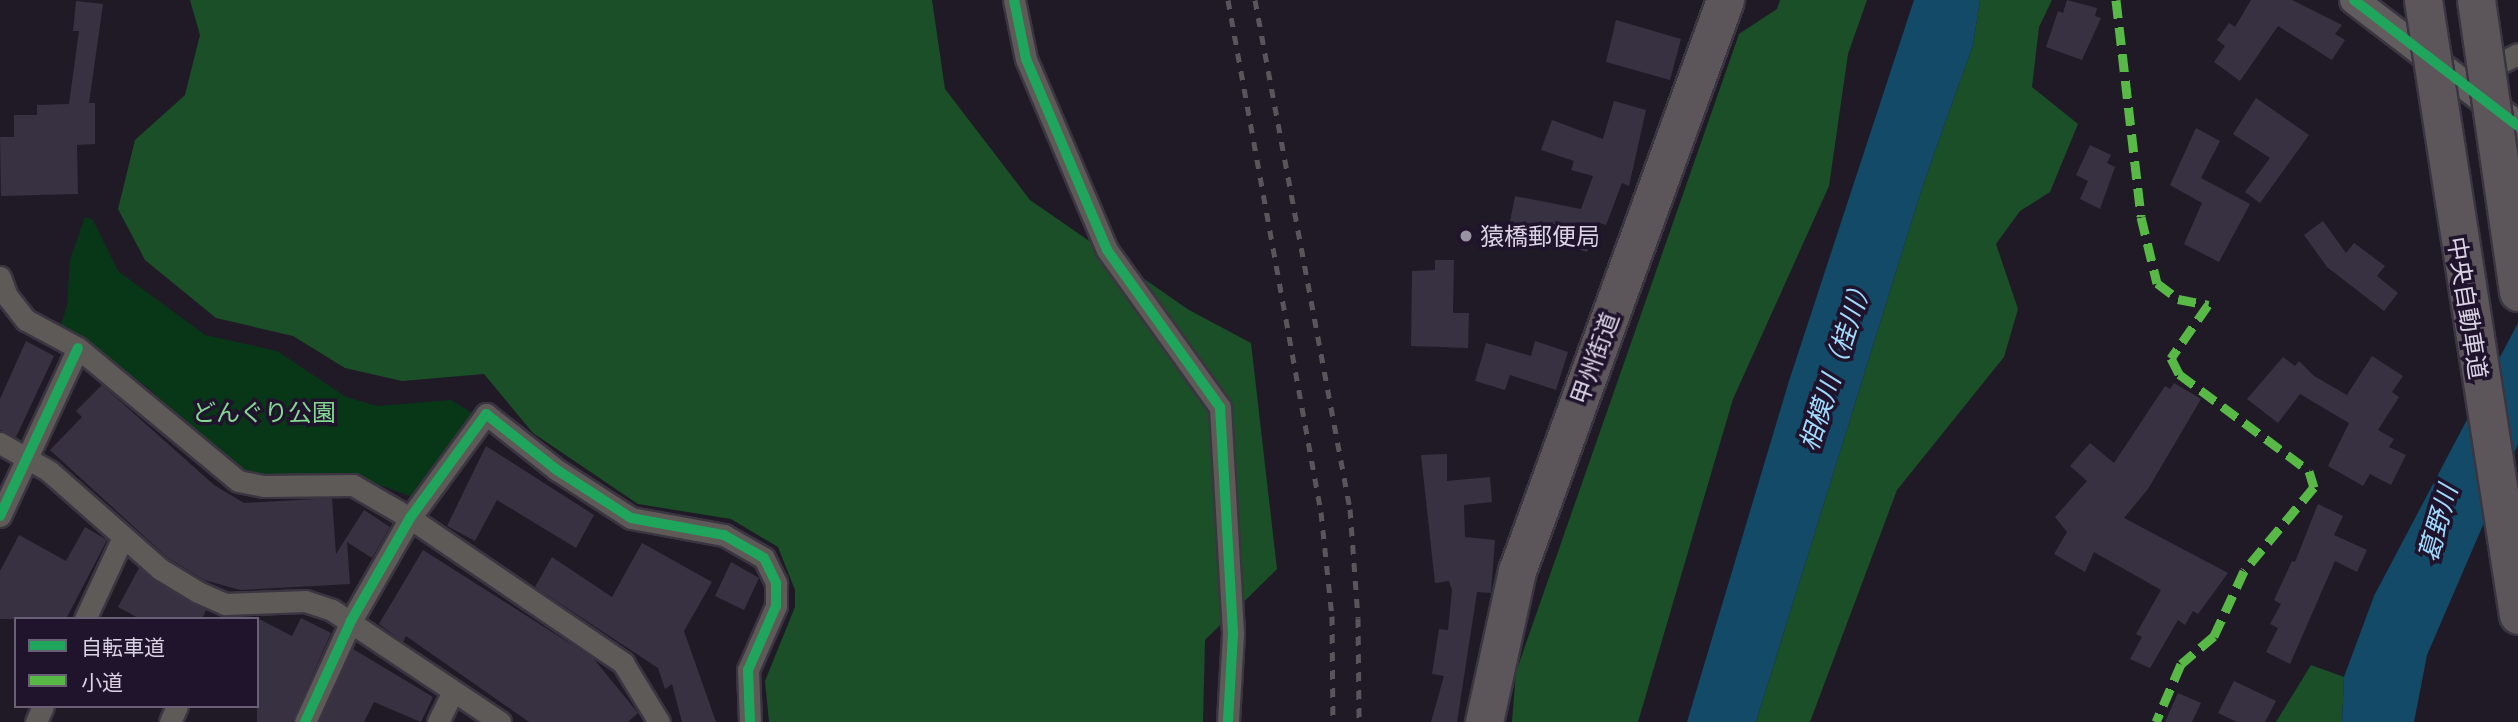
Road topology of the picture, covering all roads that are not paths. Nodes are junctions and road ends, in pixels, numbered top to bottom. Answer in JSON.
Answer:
{"nodes":[{"id":1,"x":1014,"y":0,"type":"edge"},
{"id":2,"x":1725,"y":0,"type":"edge"},
{"id":3,"x":2354,"y":0,"type":"edge"},
{"id":4,"x":2423,"y":0,"type":"edge"},
{"id":5,"x":2476,"y":0,"type":"edge"},
{"id":6,"x":2518,"y":54,"type":"edge"},
{"id":7,"x":2462,"y":82,"type":"junction"},
{"id":8,"x":2518,"y":126,"type":"edge"},
{"id":9,"x":0,"y":277,"type":"edge"},
{"id":10,"x":2518,"y":292,"type":"edge"},
{"id":11,"x":78,"y":348,"type":"junction"},
{"id":12,"x":0,"y":443,"type":"edge"},
{"id":13,"x":27,"y":458,"type":"junction"},
{"id":14,"x":0,"y":516,"type":"edge"},
{"id":15,"x":410,"y":517,"type":"junction"},
{"id":16,"x":123,"y":537,"type":"junction"},
{"id":17,"x":221,"y":611,"type":"edge"},
{"id":18,"x":2518,"y":615,"type":"edge"},
{"id":19,"x":86,"y":617,"type":"edge"},
{"id":20,"x":351,"y":621,"type":"junction"},
{"id":21,"x":453,"y":691,"type":"junction"},
{"id":22,"x":305,"y":722,"type":"edge"},
{"id":23,"x":438,"y":722,"type":"edge"},
{"id":24,"x":500,"y":722,"type":"edge"},
{"id":25,"x":659,"y":722,"type":"edge"},
{"id":26,"x":750,"y":722,"type":"edge"},
{"id":27,"x":1228,"y":722,"type":"edge"},
{"id":28,"x":1484,"y":722,"type":"edge"}],
"edges":[{"from":1,"to":27,"type":"street"},
{"from":2,"to":28,"type":"highway","name":"甲州街道"},
{"from":3,"to":7,"type":"street"},
{"from":4,"to":18,"type":"highway","name":"中央自動車道","bridge":true},
{"from":5,"to":10,"type":"highway","bridge":true},
{"from":6,"to":7,"type":"street"},
{"from":7,"to":8,"type":"street"},
{"from":9,"to":11,"type":"street"},
{"from":11,"to":13,"type":"street"},
{"from":11,"to":15,"type":"street"},
{"from":12,"to":13,"type":"street"},
{"from":13,"to":14,"type":"street"},
{"from":13,"to":16,"type":"street"},
{"from":15,"to":20,"type":"street"},
{"from":15,"to":25,"type":"street"},
{"from":15,"to":26,"type":"street"},
{"from":16,"to":17,"type":"street"},
{"from":16,"to":19,"type":"street"},
{"from":17,"to":20,"type":"street"},
{"from":20,"to":21,"type":"street"},
{"from":20,"to":22,"type":"street"},
{"from":21,"to":23,"type":"street"},
{"from":21,"to":24,"type":"street"}]}
